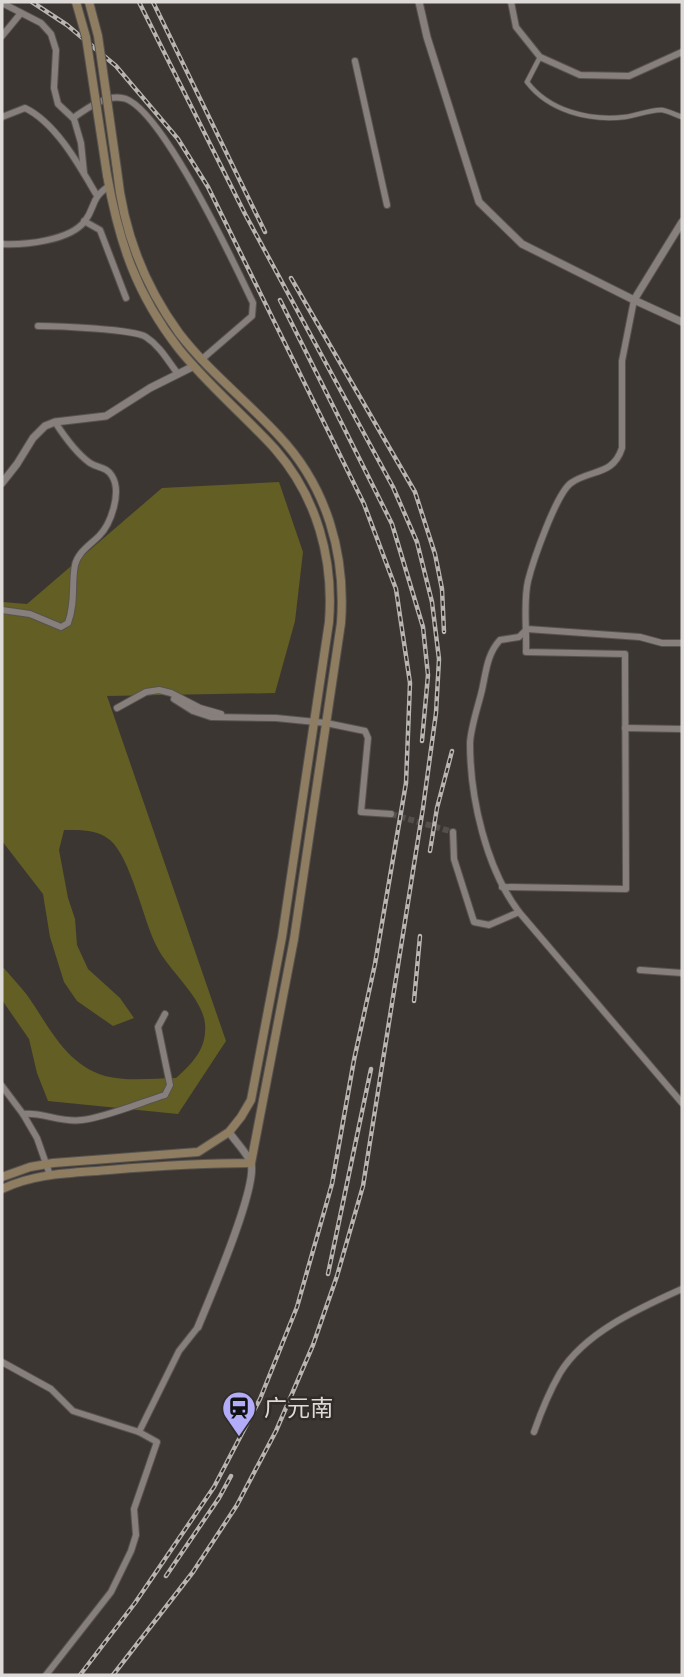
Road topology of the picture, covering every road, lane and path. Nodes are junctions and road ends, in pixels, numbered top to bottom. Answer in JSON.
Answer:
{"nodes":[{"id":1,"x":76,"y":2,"type":"edge"},
{"id":2,"x":89,"y":2,"type":"edge"},
{"id":3,"x":419,"y":2,"type":"edge"},
{"id":4,"x":512,"y":2,"type":"edge"},
{"id":5,"x":2,"y":3,"type":"edge"},
{"id":6,"x":21,"y":13,"type":"junction"},
{"id":7,"x":2,"y":36,"type":"edge"},
{"id":8,"x":682,"y":52,"type":"edge"},
{"id":9,"x":540,"y":57,"type":"junction"},
{"id":10,"x":355,"y":61,"type":"dead end"},
{"id":11,"x":2,"y":117,"type":"edge"},
{"id":12,"x":682,"y":117,"type":"edge"},
{"id":13,"x":73,"y":118,"type":"junction"},
{"id":14,"x":84,"y":173,"type":"junction"},
{"id":15,"x":108,"y":186,"type":"junction"},
{"id":16,"x":96,"y":194,"type":"junction"},
{"id":17,"x":387,"y":205,"type":"dead end"},
{"id":18,"x":85,"y":221,"type":"junction"},
{"id":19,"x":682,"y":222,"type":"edge"},
{"id":20,"x":2,"y":244,"type":"edge"},
{"id":21,"x":126,"y":298,"type":"dead end"},
{"id":22,"x":634,"y":300,"type":"junction"},
{"id":23,"x":682,"y":322,"type":"edge"},
{"id":24,"x":38,"y":326,"type":"dead end"},
{"id":25,"x":202,"y":359,"type":"junction"},
{"id":26,"x":194,"y":366,"type":"junction"},
{"id":27,"x":178,"y":374,"type":"junction"},
{"id":28,"x":55,"y":422,"type":"junction"},
{"id":29,"x":2,"y":483,"type":"edge"},
{"id":30,"x":2,"y":610,"type":"edge"},
{"id":31,"x":527,"y":629,"type":"junction"},
{"id":32,"x":682,"y":643,"type":"edge"},
{"id":33,"x":174,"y":699,"type":"dead end"},
{"id":34,"x":117,"y":708,"type":"dead end"},
{"id":35,"x":234,"y":716,"type":"junction"},
{"id":36,"x":314,"y":722,"type":"junction"},
{"id":37,"x":326,"y":723,"type":"junction"},
{"id":38,"x":625,"y":728,"type":"junction"},
{"id":39,"x":682,"y":729,"type":"edge"},
{"id":40,"x":391,"y":814,"type":"tunnel mouth"},
{"id":41,"x":453,"y":832,"type":"dead end"},
{"id":42,"x":502,"y":887,"type":"junction"},
{"id":43,"x":519,"y":912,"type":"junction"},
{"id":44,"x":640,"y":970,"type":"dead end"},
{"id":45,"x":682,"y":973,"type":"edge"},
{"id":46,"x":165,"y":1014,"type":"dead end"},
{"id":47,"x":2,"y":1086,"type":"edge"},
{"id":48,"x":682,"y":1103,"type":"edge"},
{"id":49,"x":23,"y":1114,"type":"junction"},
{"id":50,"x":229,"y":1132,"type":"junction"},
{"id":51,"x":251,"y":1163,"type":"junction"},
{"id":52,"x":46,"y":1164,"type":"junction"},
{"id":53,"x":50,"y":1175,"type":"junction"},
{"id":54,"x":2,"y":1177,"type":"edge"},
{"id":55,"x":2,"y":1189,"type":"edge"},
{"id":56,"x":682,"y":1289,"type":"edge"},
{"id":57,"x":198,"y":1328,"type":"joint"},
{"id":58,"x":2,"y":1362,"type":"edge"},
{"id":59,"x":139,"y":1432,"type":"junction"},
{"id":60,"x":534,"y":1433,"type":"dead end"},
{"id":61,"x":46,"y":1675,"type":"edge"}],
"edges":[{"from":1,"to":15,"type":"main road","bridge":true},
{"from":2,"to":25,"type":"main road","bridge":true},
{"from":3,"to":22,"type":"street"},
{"from":4,"to":9,"type":"street"},
{"from":5,"to":6,"type":"street"},
{"from":6,"to":7,"type":"street"},
{"from":6,"to":13,"type":"street"},
{"from":8,"to":9,"type":"street"},
{"from":9,"to":12,"type":"street"},
{"from":10,"to":17,"type":"street"},
{"from":11,"to":14,"type":"street"},
{"from":13,"to":14,"type":"street"},
{"from":13,"to":25,"type":"street"},
{"from":14,"to":16,"type":"street"},
{"from":15,"to":16,"type":"street"},
{"from":15,"to":26,"type":"main road"},
{"from":16,"to":18,"type":"street"},
{"from":18,"to":20,"type":"street"},
{"from":18,"to":21,"type":"street"},
{"from":19,"to":22,"type":"street"},
{"from":22,"to":23,"type":"street"},
{"from":22,"to":31,"type":"street"},
{"from":24,"to":27,"type":"street"},
{"from":25,"to":26,"type":"street"},
{"from":25,"to":37,"type":"main road"},
{"from":26,"to":27,"type":"street"},
{"from":26,"to":36,"type":"main road"},
{"from":27,"to":28,"type":"street"},
{"from":28,"to":29,"type":"street"},
{"from":28,"to":30,"type":"street"},
{"from":31,"to":32,"type":"street"},
{"from":31,"to":38,"type":"street"},
{"from":31,"to":42,"type":"street"},
{"from":33,"to":35,"type":"street"},
{"from":34,"to":35,"type":"street"},
{"from":35,"to":36,"type":"street"},
{"from":36,"to":37,"type":"street"},
{"from":36,"to":50,"type":"main road"},
{"from":37,"to":40,"type":"street"},
{"from":37,"to":51,"type":"main road"},
{"from":38,"to":39,"type":"street"},
{"from":38,"to":42,"type":"street"},
{"from":41,"to":43,"type":"street"},
{"from":42,"to":43,"type":"street"},
{"from":43,"to":48,"type":"street"},
{"from":44,"to":45,"type":"street"},
{"from":46,"to":49,"type":"street"},
{"from":47,"to":49,"type":"street"},
{"from":49,"to":52,"type":"street"},
{"from":50,"to":51,"type":"street"},
{"from":50,"to":52,"type":"main road"},
{"from":51,"to":53,"type":"main road"},
{"from":51,"to":57,"type":"street"},
{"from":52,"to":53,"type":"street"},
{"from":52,"to":54,"type":"main road"},
{"from":53,"to":55,"type":"main road"},
{"from":56,"to":60,"type":"street"},
{"from":57,"to":59,"type":"street"},
{"from":58,"to":59,"type":"street"},
{"from":59,"to":61,"type":"street"}]}
